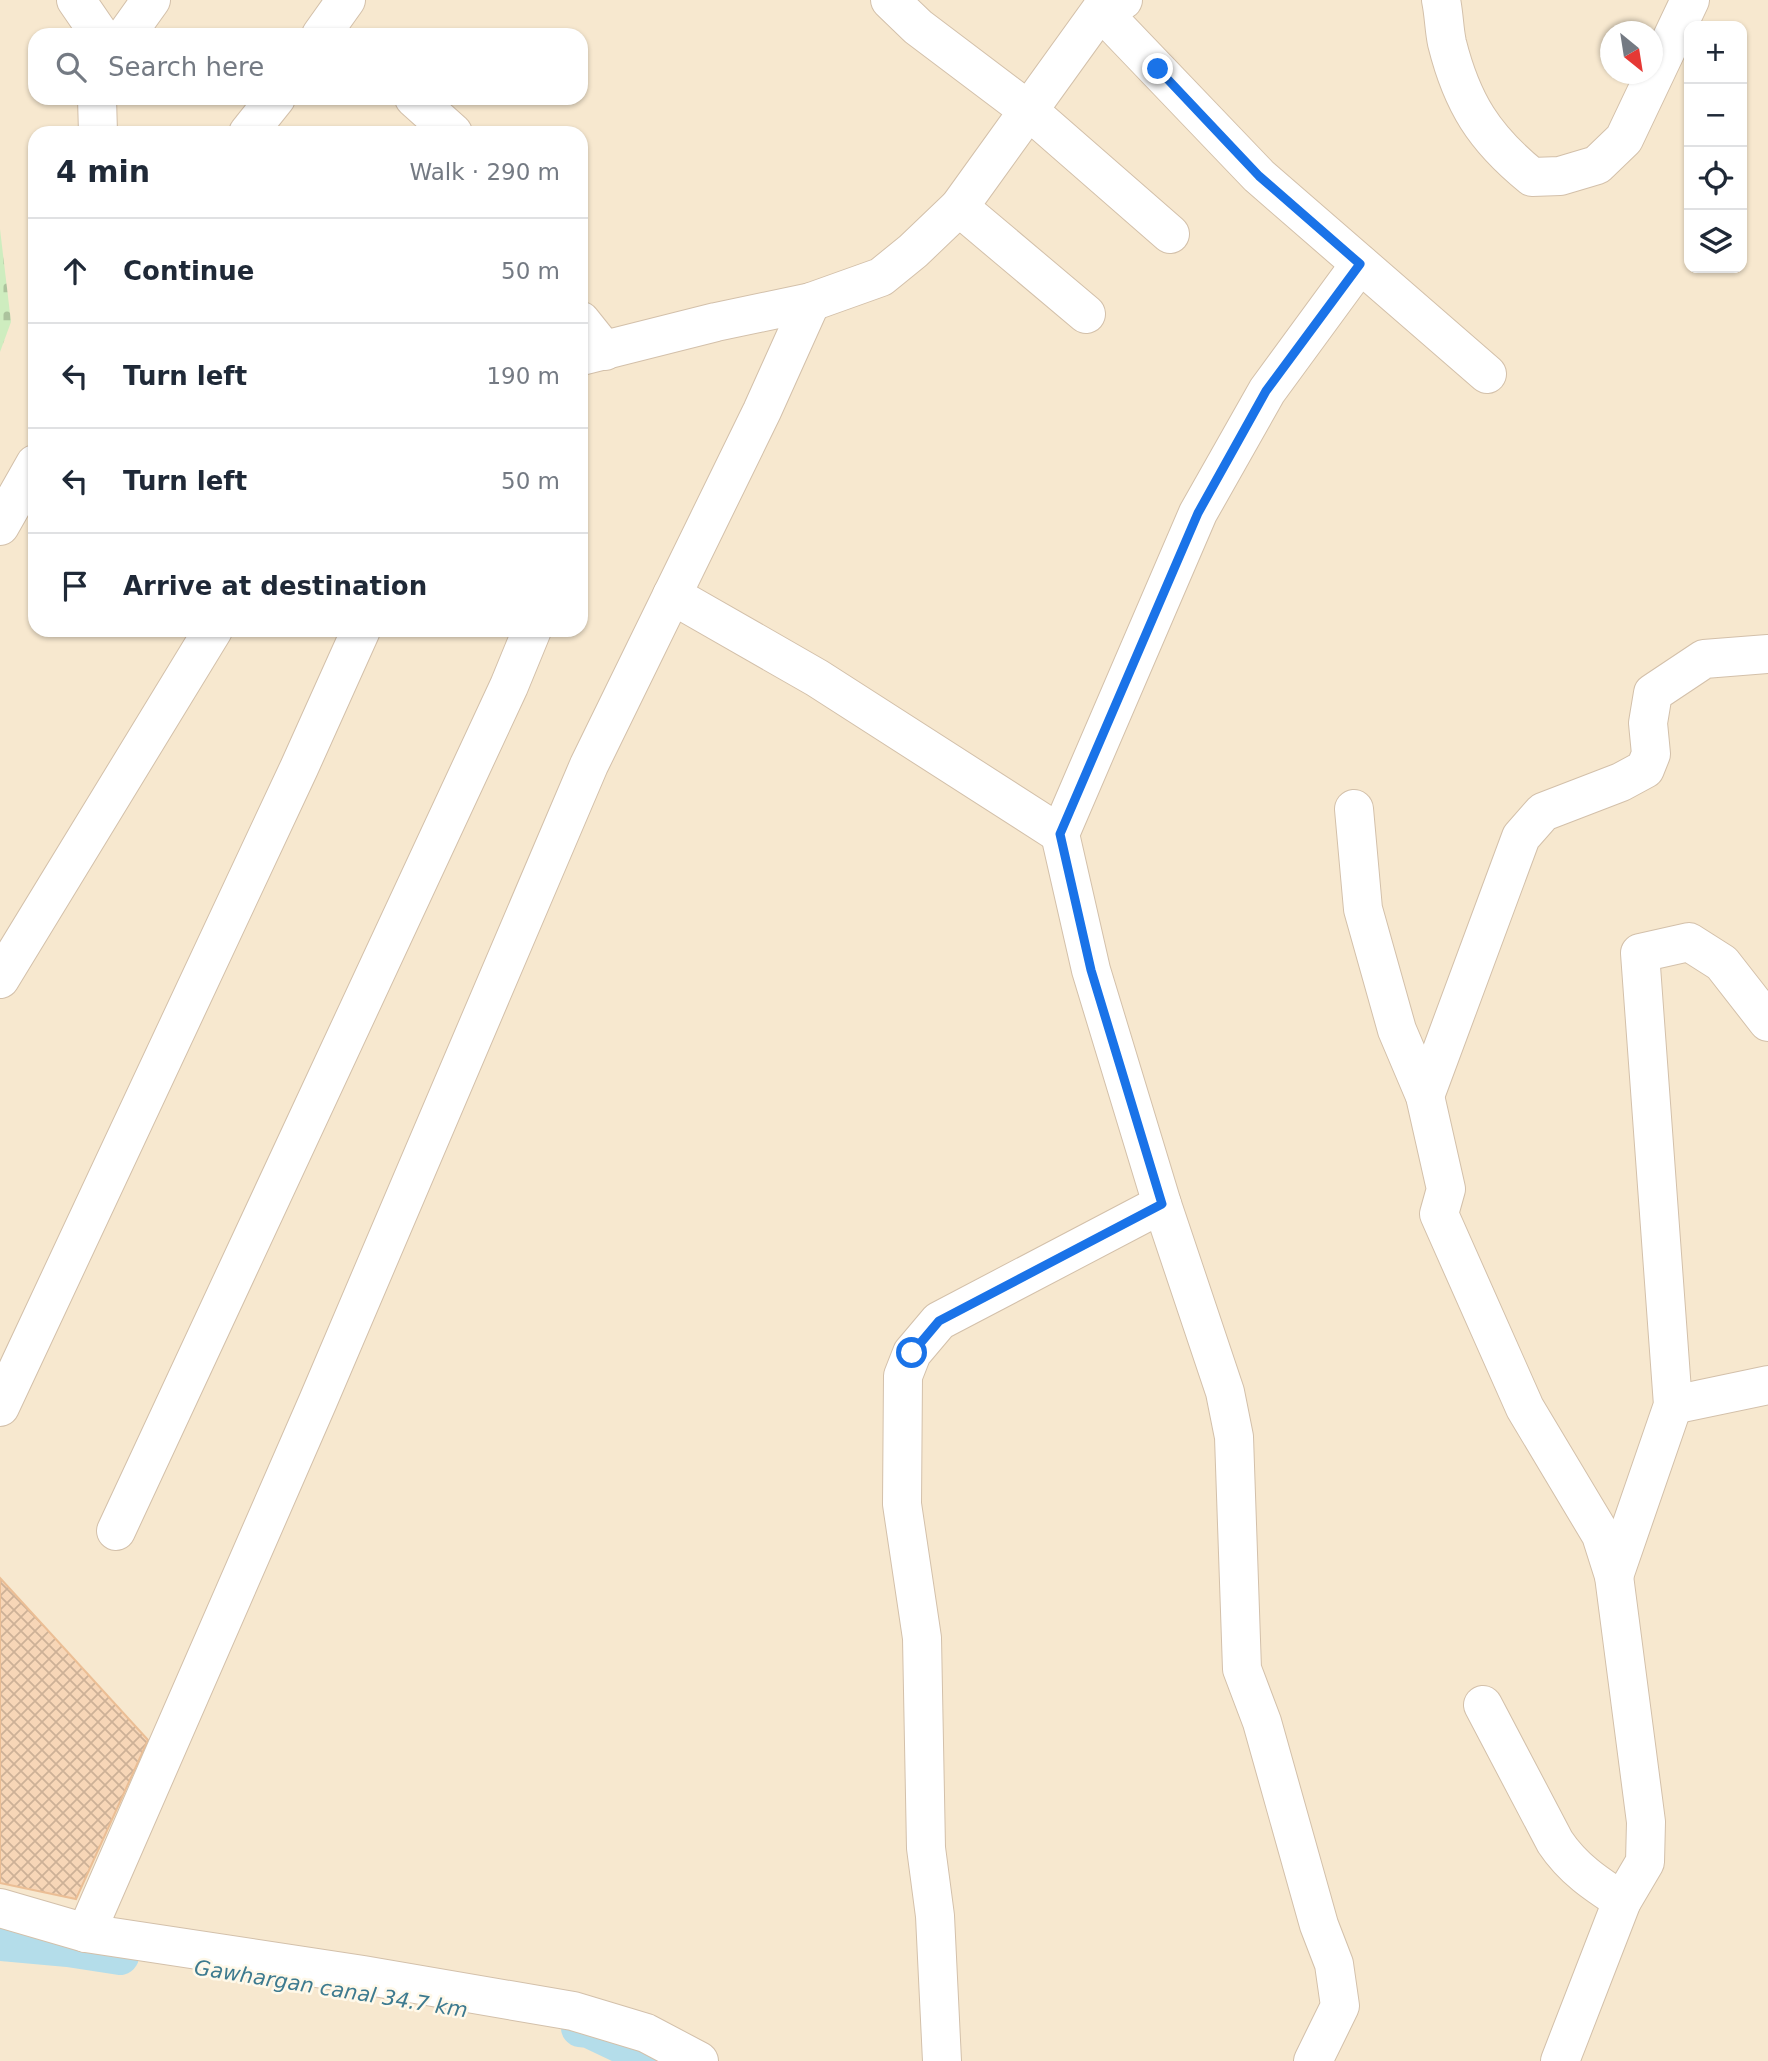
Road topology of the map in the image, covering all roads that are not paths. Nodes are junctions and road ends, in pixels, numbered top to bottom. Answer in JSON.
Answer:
{"nodes":[{"id":1,"x":76,"y":0,"type":"edge"},
{"id":2,"x":151,"y":0,"type":"edge"},
{"id":3,"x":346,"y":0,"type":"edge"},
{"id":4,"x":890,"y":0,"type":"edge"},
{"id":5,"x":1441,"y":0,"type":"edge"},
{"id":6,"x":1690,"y":0,"type":"edge"},
{"id":7,"x":1111,"y":4,"type":"edge"},
{"id":8,"x":95,"y":28,"type":"edge"},
{"id":9,"x":131,"y":28,"type":"edge"},
{"id":10,"x":326,"y":28,"type":"edge"},
{"id":11,"x":97,"y":105,"type":"edge"},
{"id":12,"x":270,"y":105,"type":"edge"},
{"id":13,"x":422,"y":105,"type":"edge"},
{"id":14,"x":1028,"y":110,"type":"junction"},
{"id":15,"x":98,"y":126,"type":"edge"},
{"id":16,"x":254,"y":126,"type":"edge"},
{"id":17,"x":445,"y":126,"type":"edge"},
{"id":18,"x":959,"y":206,"type":"junction"},
{"id":19,"x":1170,"y":234,"type":"dead end"},
{"id":20,"x":1360,"y":264,"type":"junction"},
{"id":21,"x":811,"y":302,"type":"junction"},
{"id":22,"x":1086,"y":314,"type":"dead end"},
{"id":23,"x":593,"y":353,"type":"edge"},
{"id":24,"x":1487,"y":374,"type":"dead end"},
{"id":25,"x":28,"y":476,"type":"edge"},
{"id":26,"x":0,"y":526,"type":"edge"},
{"id":27,"x":672,"y":595,"type":"junction"},
{"id":28,"x":209,"y":637,"type":"edge"},
{"id":29,"x":358,"y":637,"type":"edge"},
{"id":30,"x":528,"y":637,"type":"edge"},
{"id":31,"x":1768,"y":654,"type":"edge"},
{"id":32,"x":1354,"y":809,"type":"dead end"},
{"id":33,"x":1060,"y":834,"type":"junction"},
{"id":34,"x":0,"y":979,"type":"edge"},
{"id":35,"x":1768,"y":1022,"type":"edge"},
{"id":36,"x":1425,"y":1096,"type":"junction"},
{"id":37,"x":1162,"y":1204,"type":"junction"},
{"id":38,"x":1768,"y":1385,"type":"edge"},
{"id":39,"x":1673,"y":1405,"type":"junction"},
{"id":40,"x":0,"y":1407,"type":"edge"},
{"id":41,"x":116,"y":1531,"type":"dead end"},
{"id":42,"x":1614,"y":1576,"type":"junction"},
{"id":43,"x":1483,"y":1705,"type":"dead end"},
{"id":44,"x":1622,"y":1901,"type":"junction"},
{"id":45,"x":0,"y":1908,"type":"edge"},
{"id":46,"x":86,"y":1934,"type":"junction"},
{"id":47,"x":699,"y":2061,"type":"edge"},
{"id":48,"x":942,"y":2061,"type":"edge"},
{"id":49,"x":1313,"y":2061,"type":"edge"},
{"id":50,"x":1560,"y":2061,"type":"edge"}],
"edges":[{"from":1,"to":8,"type":"street"},
{"from":2,"to":9,"type":"street"},
{"from":3,"to":10,"type":"street"},
{"from":4,"to":14,"type":"street"},
{"from":5,"to":6,"type":"street"},
{"from":7,"to":14,"type":"street"},
{"from":7,"to":20,"type":"street"},
{"from":11,"to":15,"type":"street"},
{"from":12,"to":16,"type":"street"},
{"from":13,"to":17,"type":"street"},
{"from":14,"to":18,"type":"street"},
{"from":14,"to":19,"type":"street"},
{"from":18,"to":21,"type":"street"},
{"from":18,"to":22,"type":"street"},
{"from":20,"to":24,"type":"street"},
{"from":20,"to":33,"type":"street"},
{"from":21,"to":23,"type":"street"},
{"from":21,"to":27,"type":"street"},
{"from":25,"to":26,"type":"street"},
{"from":27,"to":33,"type":"street"},
{"from":27,"to":46,"type":"street"},
{"from":28,"to":34,"type":"street"},
{"from":29,"to":40,"type":"street"},
{"from":30,"to":41,"type":"street"},
{"from":31,"to":36,"type":"street"},
{"from":32,"to":36,"type":"street"},
{"from":33,"to":37,"type":"street"},
{"from":35,"to":39,"type":"street"},
{"from":36,"to":42,"type":"street"},
{"from":37,"to":48,"type":"street"},
{"from":37,"to":49,"type":"street"},
{"from":38,"to":39,"type":"street"},
{"from":39,"to":42,"type":"street"},
{"from":42,"to":44,"type":"street"},
{"from":43,"to":44,"type":"street"},
{"from":44,"to":50,"type":"street"},
{"from":45,"to":46,"type":"street"},
{"from":46,"to":47,"type":"street"}]}
